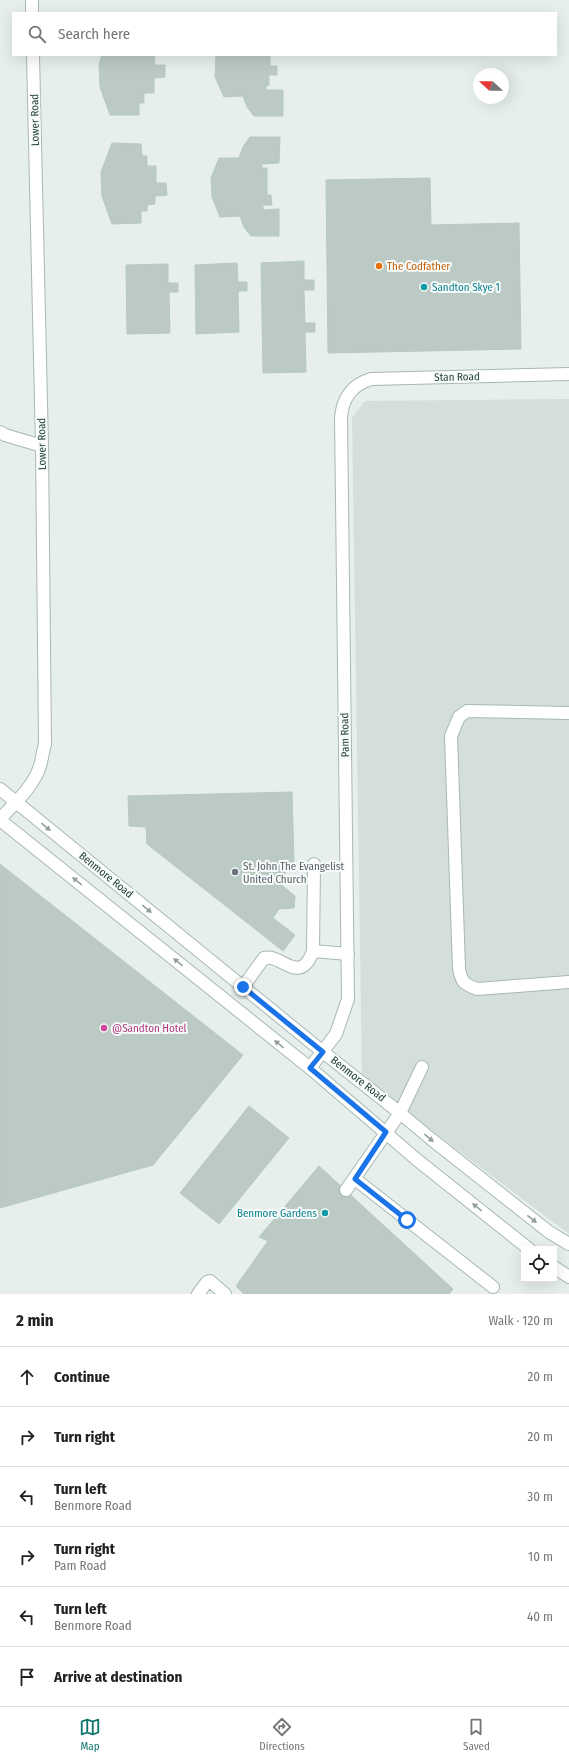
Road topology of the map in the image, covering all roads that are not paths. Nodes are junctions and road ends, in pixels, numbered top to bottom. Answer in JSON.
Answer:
{"nodes":[{"id":1,"x":32,"y":0,"type":"edge"},
{"id":2,"x":32,"y":12,"type":"edge"},
{"id":3,"x":33,"y":56,"type":"edge"},
{"id":4,"x":569,"y":374,"type":"edge"},
{"id":5,"x":349,"y":392,"type":"joint"},
{"id":6,"x":0,"y":432,"type":"edge"},
{"id":7,"x":42,"y":446,"type":"junction"},
{"id":8,"x":569,"y":713,"type":"edge"},
{"id":9,"x":0,"y":789,"type":"edge"},
{"id":10,"x":16,"y":803,"type":"junction"},
{"id":11,"x":0,"y":819,"type":"edge"},
{"id":12,"x":314,"y":864,"type":"dead end"},
{"id":13,"x":313,"y":951,"type":"junction"},
{"id":14,"x":348,"y":954,"type":"junction"},
{"id":15,"x":569,"y":982,"type":"edge"},
{"id":16,"x":243,"y":987,"type":"junction"},
{"id":17,"x":323,"y":1052,"type":"junction"},
{"id":18,"x":422,"y":1067,"type":"dead end"},
{"id":19,"x":310,"y":1068,"type":"junction"},
{"id":20,"x":400,"y":1112,"type":"junction"},
{"id":21,"x":386,"y":1132,"type":"junction"},
{"id":22,"x":355,"y":1179,"type":"junction"},
{"id":23,"x":346,"y":1190,"type":"dead end"},
{"id":24,"x":569,"y":1244,"type":"edge"},
{"id":25,"x":525,"y":1246,"type":"edge"},
{"id":26,"x":557,"y":1269,"type":"edge"},
{"id":27,"x":569,"y":1277,"type":"edge"},
{"id":28,"x":493,"y":1287,"type":"dead end"},
{"id":29,"x":198,"y":1294,"type":"edge"},
{"id":30,"x":225,"y":1294,"type":"edge"}],
"edges":[{"from":1,"to":2,"type":"street"},
{"from":3,"to":7,"type":"street","name":"Lower Road"},
{"from":4,"to":5,"type":"street","name":"Stan Road"},
{"from":5,"to":14,"type":"street","name":"Pam Road"},
{"from":6,"to":7,"type":"street"},
{"from":7,"to":10,"type":"street","name":"Lower Road"},
{"from":8,"to":15,"type":"street"},
{"from":9,"to":10,"type":"street","name":"Benmore Road"},
{"from":10,"to":11,"type":"street","name":"Lower Road"},
{"from":10,"to":16,"type":"street","name":"Benmore Road","one_way":true},
{"from":19,"to":11,"type":"street","name":"Benmore Road","one_way":true},
{"from":12,"to":13,"type":"street"},
{"from":13,"to":14,"type":"street"},
{"from":13,"to":16,"type":"street"},
{"from":14,"to":17,"type":"street","name":"Pam Road"},
{"from":16,"to":17,"type":"street","name":"Benmore Road"},
{"from":17,"to":19,"type":"street","name":"Pam Road"},
{"from":17,"to":20,"type":"street","name":"Benmore Road"},
{"from":18,"to":20,"type":"street"},
{"from":19,"to":21,"type":"street","name":"Benmore Road"},
{"from":20,"to":21,"type":"street"},
{"from":20,"to":24,"type":"street","name":"Benmore Road","one_way":true},
{"from":21,"to":22,"type":"street"},
{"from":25,"to":21,"type":"street","name":"Benmore Road","one_way":true},
{"from":22,"to":23,"type":"street"},
{"from":22,"to":28,"type":"street"},
{"from":26,"to":27,"type":"street"},
{"from":29,"to":30,"type":"street"}]}
